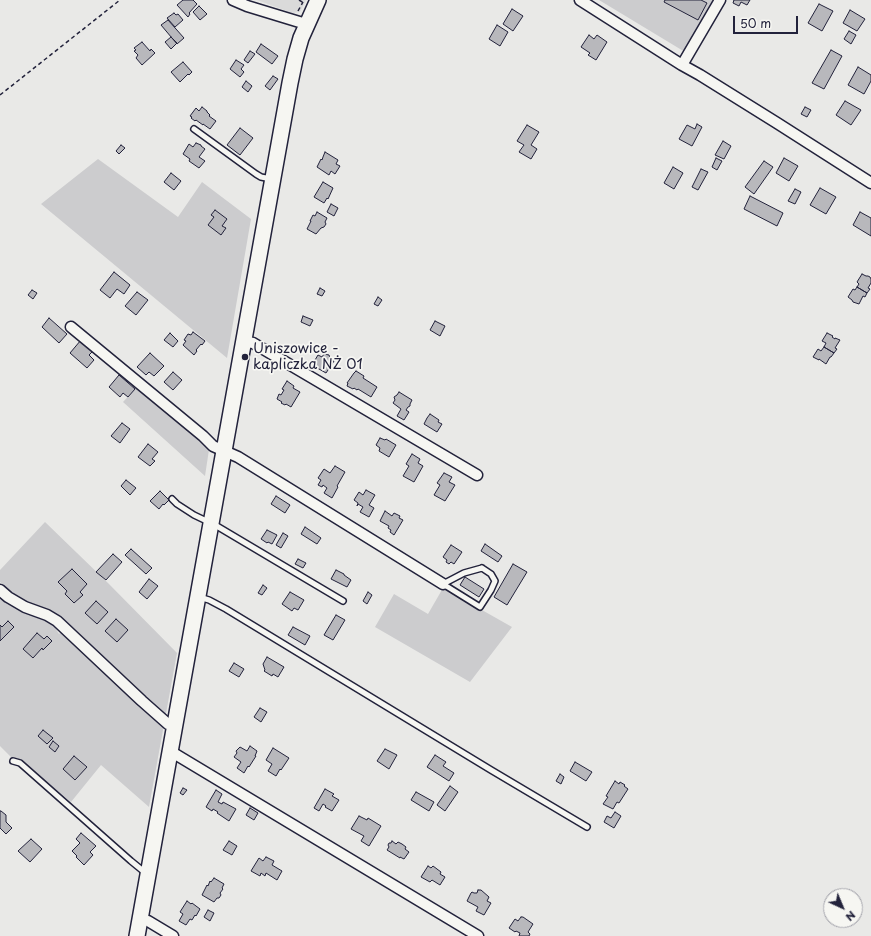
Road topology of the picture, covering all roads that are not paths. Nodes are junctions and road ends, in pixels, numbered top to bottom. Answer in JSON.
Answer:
{"nodes":[{"id":1,"x":232,"y":0,"type":"edge"},
{"id":2,"x":318,"y":0,"type":"edge"},
{"id":3,"x":580,"y":0,"type":"edge"},
{"id":4,"x":720,"y":0,"type":"edge"},
{"id":5,"x":306,"y":24,"type":"junction"},
{"id":6,"x":682,"y":65,"type":"junction"},
{"id":7,"x":194,"y":129,"type":"dead end"},
{"id":8,"x":272,"y":180,"type":"junction"},
{"id":9,"x":871,"y":183,"type":"edge"},
{"id":10,"x":70,"y":327,"type":"dead end"},
{"id":11,"x":243,"y":341,"type":"junction"},
{"id":12,"x":224,"y":451,"type":"junction"},
{"id":13,"x":477,"y":475,"type":"dead end"},
{"id":14,"x":172,"y":499,"type":"dead end"},
{"id":15,"x":211,"y":523,"type":"junction"},
{"id":16,"x":443,"y":584,"type":"junction"},
{"id":17,"x":0,"y":590,"type":"edge"},
{"id":18,"x":198,"y":597,"type":"junction"},
{"id":19,"x":344,"y":601,"type":"dead end"},
{"id":20,"x":175,"y":726,"type":"junction"},
{"id":21,"x":170,"y":752,"type":"junction"},
{"id":22,"x":13,"y":761,"type":"dead end"},
{"id":23,"x":586,"y":827,"type":"dead end"},
{"id":24,"x":149,"y":873,"type":"junction"},
{"id":25,"x":140,"y":918,"type":"junction"},
{"id":26,"x":137,"y":936,"type":"edge"},
{"id":27,"x":173,"y":936,"type":"edge"},
{"id":28,"x":478,"y":936,"type":"edge"}],
"edges":[{"from":1,"to":5,"type":"street"},
{"from":2,"to":5,"type":"street"},
{"from":3,"to":6,"type":"street"},
{"from":4,"to":6,"type":"street"},
{"from":5,"to":8,"type":"street"},
{"from":6,"to":9,"type":"street"},
{"from":7,"to":8,"type":"lane"},
{"from":8,"to":11,"type":"street"},
{"from":10,"to":12,"type":"street"},
{"from":11,"to":12,"type":"street"},
{"from":11,"to":13,"type":"street"},
{"from":12,"to":15,"type":"street"},
{"from":12,"to":16,"type":"street"},
{"from":14,"to":15,"type":"lane"},
{"from":15,"to":18,"type":"street"},
{"from":15,"to":19,"type":"lane"},
{"from":16,"to":16,"type":"lane"},
{"from":17,"to":20,"type":"street"},
{"from":18,"to":20,"type":"street"},
{"from":18,"to":23,"type":"lane"},
{"from":20,"to":21,"type":"street"},
{"from":21,"to":24,"type":"street"},
{"from":21,"to":28,"type":"street"},
{"from":22,"to":24,"type":"lane"},
{"from":24,"to":25,"type":"street"},
{"from":25,"to":26,"type":"street"},
{"from":25,"to":27,"type":"street"}]}
